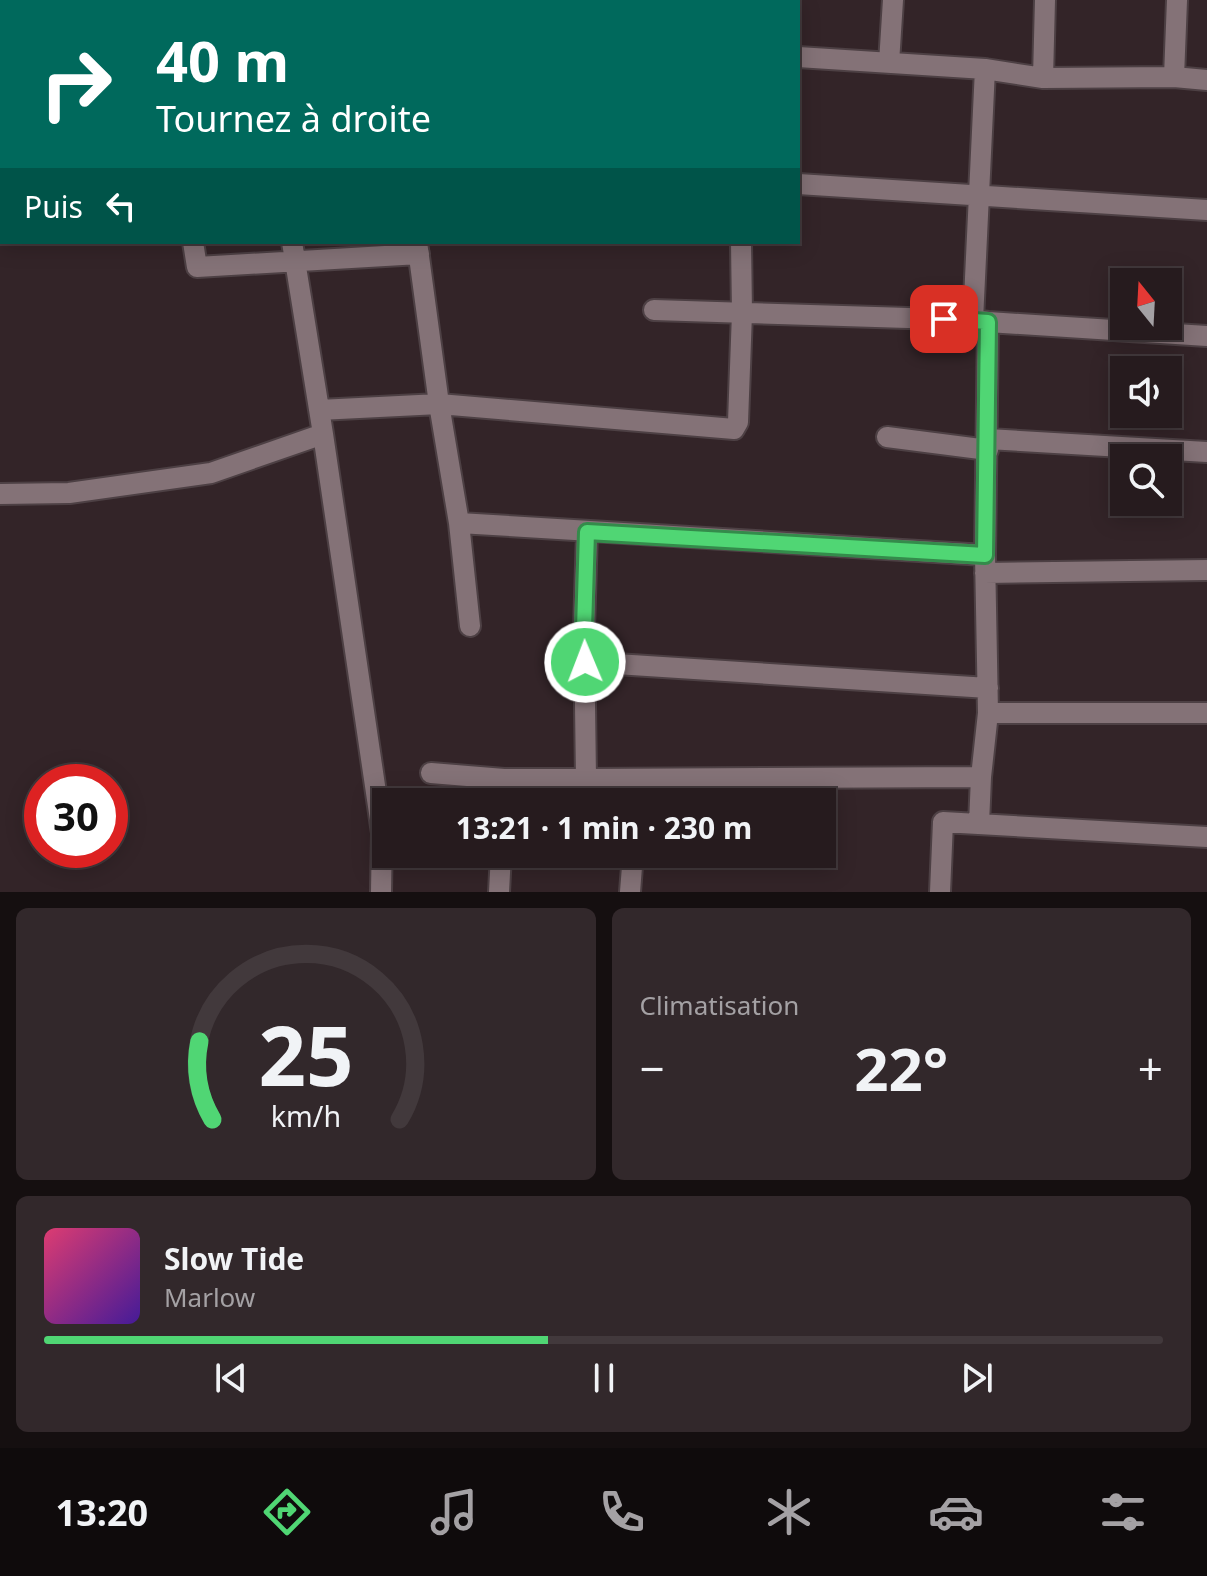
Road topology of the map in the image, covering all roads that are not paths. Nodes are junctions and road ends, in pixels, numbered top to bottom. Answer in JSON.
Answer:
{"nodes":[{"id":1,"x":893,"y":0,"type":"edge"},
{"id":2,"x":1045,"y":0,"type":"edge"},
{"id":3,"x":1177,"y":0,"type":"edge"},
{"id":4,"x":800,"y":57,"type":"edge"},
{"id":5,"x":889,"y":63,"type":"junction"},
{"id":6,"x":985,"y":69,"type":"junction"},
{"id":7,"x":1174,"y":77,"type":"junction"},
{"id":8,"x":1043,"y":78,"type":"junction"},
{"id":9,"x":1207,"y":80,"type":"edge"},
{"id":10,"x":800,"y":184,"type":"edge"},
{"id":11,"x":979,"y":196,"type":"junction"},
{"id":12,"x":1207,"y":210,"type":"edge"},
{"id":13,"x":193,"y":244,"type":"edge"},
{"id":14,"x":741,"y":244,"type":"edge"},
{"id":15,"x":418,"y":248,"type":"edge"},
{"id":16,"x":293,"y":251,"type":"edge"},
{"id":17,"x":654,"y":310,"type":"dead end"},
{"id":18,"x":742,"y":313,"type":"junction"},
{"id":19,"x":980,"y":321,"type":"junction"},
{"id":20,"x":1207,"y":336,"type":"edge"},
{"id":21,"x":439,"y":404,"type":"junction"},
{"id":22,"x":319,"y":410,"type":"junction"},
{"id":23,"x":323,"y":434,"type":"junction"},
{"id":24,"x":887,"y":437,"type":"dead end"},
{"id":25,"x":988,"y":444,"type":"junction"},
{"id":26,"x":1207,"y":452,"type":"edge"},
{"id":27,"x":0,"y":494,"type":"edge"},
{"id":28,"x":459,"y":523,"type":"junction"},
{"id":29,"x":587,"y":532,"type":"junction"},
{"id":30,"x":985,"y":564,"type":"junction"},
{"id":31,"x":1207,"y":570,"type":"edge"},
{"id":32,"x":470,"y":626,"type":"dead end"},
{"id":33,"x":585,"y":662,"type":"junction"},
{"id":34,"x":988,"y":688,"type":"junction"},
{"id":35,"x":988,"y":713,"type":"junction"},
{"id":36,"x":1207,"y":713,"type":"edge"},
{"id":37,"x":431,"y":773,"type":"dead end"},
{"id":38,"x":981,"y":777,"type":"junction"},
{"id":39,"x":504,"y":779,"type":"junction"},
{"id":40,"x":586,"y":779,"type":"junction"},
{"id":41,"x":637,"y":779,"type":"junction"},
{"id":42,"x":504,"y":788,"type":"edge"},
{"id":43,"x":637,"y":788,"type":"edge"},
{"id":44,"x":979,"y":824,"type":"junction"},
{"id":45,"x":1207,"y":837,"type":"edge"},
{"id":46,"x":500,"y":868,"type":"edge"},
{"id":47,"x":632,"y":868,"type":"edge"},
{"id":48,"x":381,"y":892,"type":"edge"},
{"id":49,"x":499,"y":892,"type":"edge"},
{"id":50,"x":630,"y":892,"type":"edge"},
{"id":51,"x":940,"y":892,"type":"edge"}],
"edges":[{"from":1,"to":5,"type":"street"},
{"from":2,"to":8,"type":"street"},
{"from":3,"to":7,"type":"street"},
{"from":4,"to":5,"type":"street"},
{"from":5,"to":6,"type":"street"},
{"from":6,"to":8,"type":"street"},
{"from":6,"to":11,"type":"street"},
{"from":7,"to":8,"type":"street"},
{"from":7,"to":9,"type":"street"},
{"from":10,"to":11,"type":"street"},
{"from":11,"to":12,"type":"street"},
{"from":11,"to":19,"type":"street"},
{"from":13,"to":16,"type":"street"},
{"from":14,"to":18,"type":"street"},
{"from":15,"to":16,"type":"street"},
{"from":15,"to":21,"type":"street"},
{"from":16,"to":22,"type":"street"},
{"from":17,"to":18,"type":"street"},
{"from":18,"to":19,"type":"street"},
{"from":18,"to":21,"type":"street"},
{"from":19,"to":20,"type":"street"},
{"from":19,"to":25,"type":"street"},
{"from":21,"to":22,"type":"street"},
{"from":21,"to":28,"type":"street"},
{"from":22,"to":23,"type":"street"},
{"from":23,"to":27,"type":"street"},
{"from":23,"to":48,"type":"street"},
{"from":24,"to":25,"type":"street"},
{"from":25,"to":26,"type":"street"},
{"from":25,"to":30,"type":"street"},
{"from":28,"to":29,"type":"street"},
{"from":28,"to":32,"type":"street"},
{"from":29,"to":30,"type":"street"},
{"from":29,"to":33,"type":"street"},
{"from":30,"to":31,"type":"street"},
{"from":30,"to":34,"type":"street"},
{"from":33,"to":34,"type":"street"},
{"from":33,"to":40,"type":"street"},
{"from":34,"to":35,"type":"street"},
{"from":35,"to":36,"type":"street"},
{"from":35,"to":38,"type":"street"},
{"from":37,"to":39,"type":"street"},
{"from":38,"to":41,"type":"street"},
{"from":38,"to":44,"type":"street"},
{"from":39,"to":40,"type":"street"},
{"from":39,"to":42,"type":"street"},
{"from":40,"to":41,"type":"street"},
{"from":41,"to":43,"type":"street"},
{"from":44,"to":45,"type":"street"},
{"from":44,"to":51,"type":"street"},
{"from":46,"to":49,"type":"street"},
{"from":47,"to":50,"type":"street"}]}
